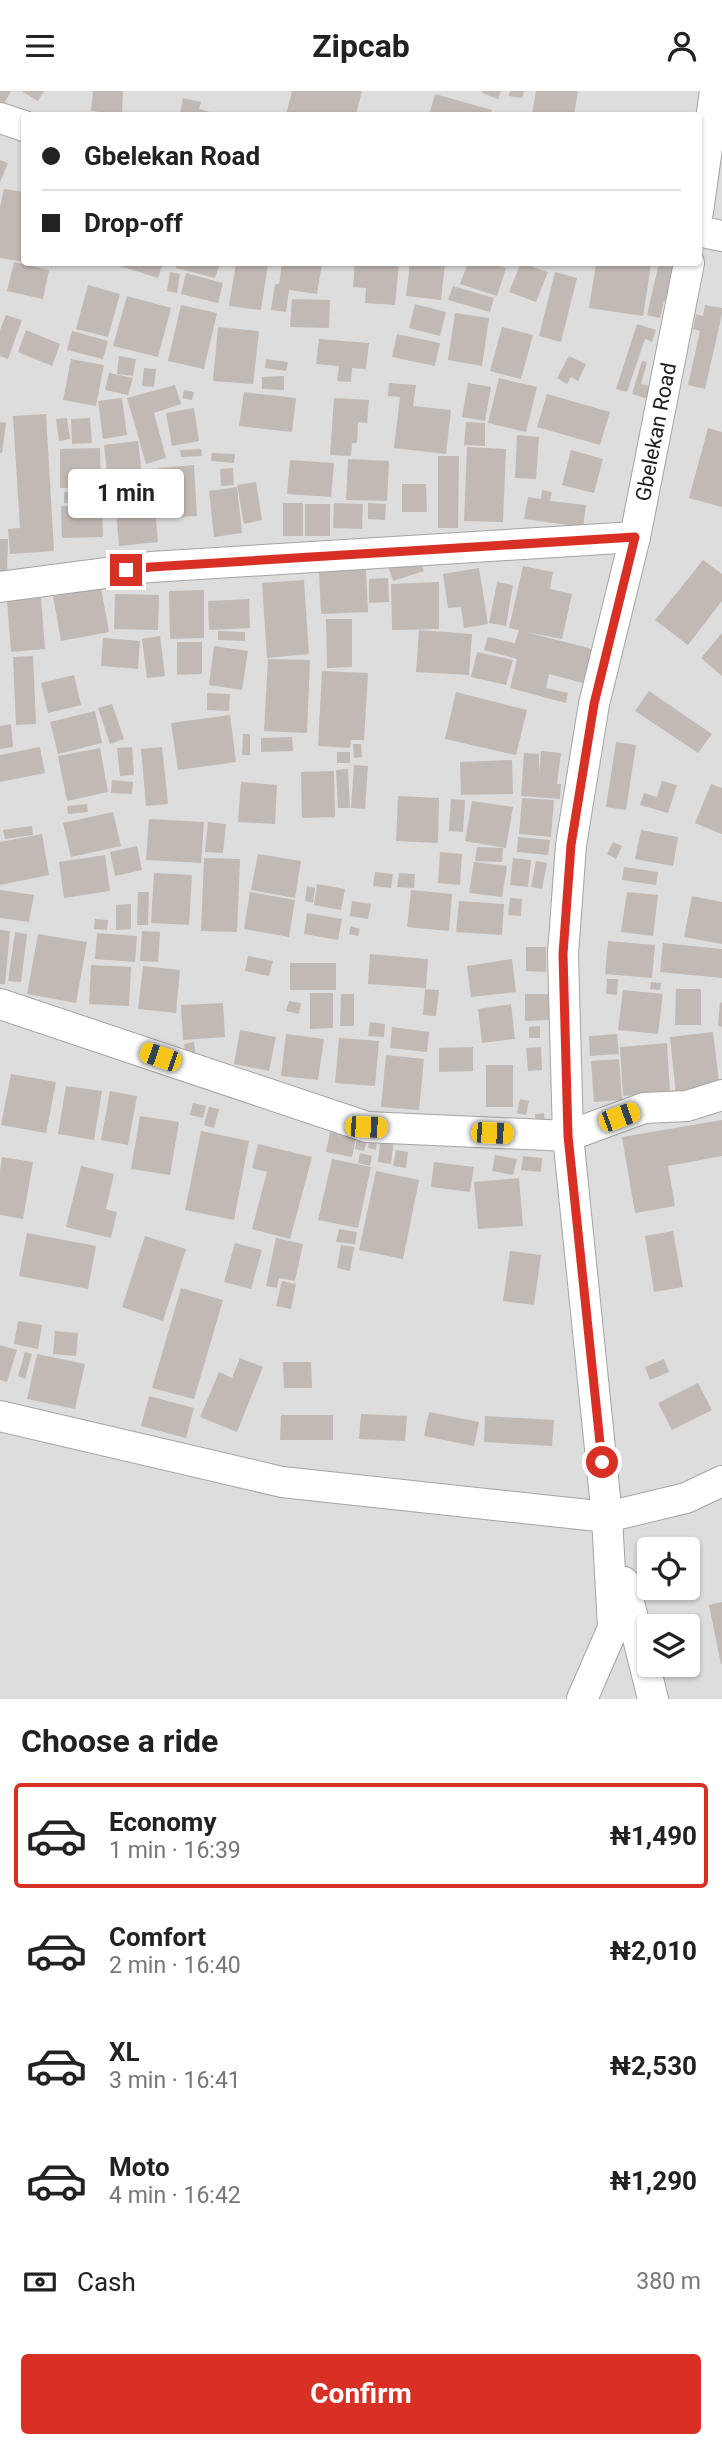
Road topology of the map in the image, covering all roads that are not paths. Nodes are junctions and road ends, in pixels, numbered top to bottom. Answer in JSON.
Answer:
{"nodes":[{"id":1,"x":715,"y":91,"type":"edge"},
{"id":2,"x":0,"y":118,"type":"edge"},
{"id":3,"x":21,"y":125,"type":"edge"},
{"id":4,"x":702,"y":184,"type":"edge"},
{"id":5,"x":702,"y":232,"type":"edge"},
{"id":6,"x":722,"y":236,"type":"edge"},
{"id":7,"x":688,"y":266,"type":"edge"},
{"id":8,"x":635,"y":537,"type":"junction"},
{"id":9,"x":0,"y":587,"type":"edge"},
{"id":10,"x":0,"y":1004,"type":"edge"},
{"id":11,"x":722,"y":1095,"type":"edge"},
{"id":12,"x":568,"y":1136,"type":"junction"},
{"id":13,"x":0,"y":1416,"type":"edge"},
{"id":14,"x":722,"y":1481,"type":"edge"},
{"id":15,"x":607,"y":1517,"type":"junction"},
{"id":16,"x":582,"y":1699,"type":"edge"},
{"id":17,"x":653,"y":1699,"type":"edge"}],
"edges":[{"from":1,"to":4,"type":"street"},
{"from":2,"to":3,"type":"street"},
{"from":5,"to":6,"type":"street"},
{"from":7,"to":8,"type":"street","name":"Gbelekan Road"},
{"from":8,"to":9,"type":"street"},
{"from":8,"to":12,"type":"street","name":"Gbelekan Road"},
{"from":10,"to":12,"type":"street"},
{"from":11,"to":12,"type":"street"},
{"from":12,"to":15,"type":"street","name":"Gbelekan Road"},
{"from":13,"to":15,"type":"street"},
{"from":14,"to":15,"type":"street"},
{"from":15,"to":16,"type":"street"},
{"from":15,"to":17,"type":"street"}]}
